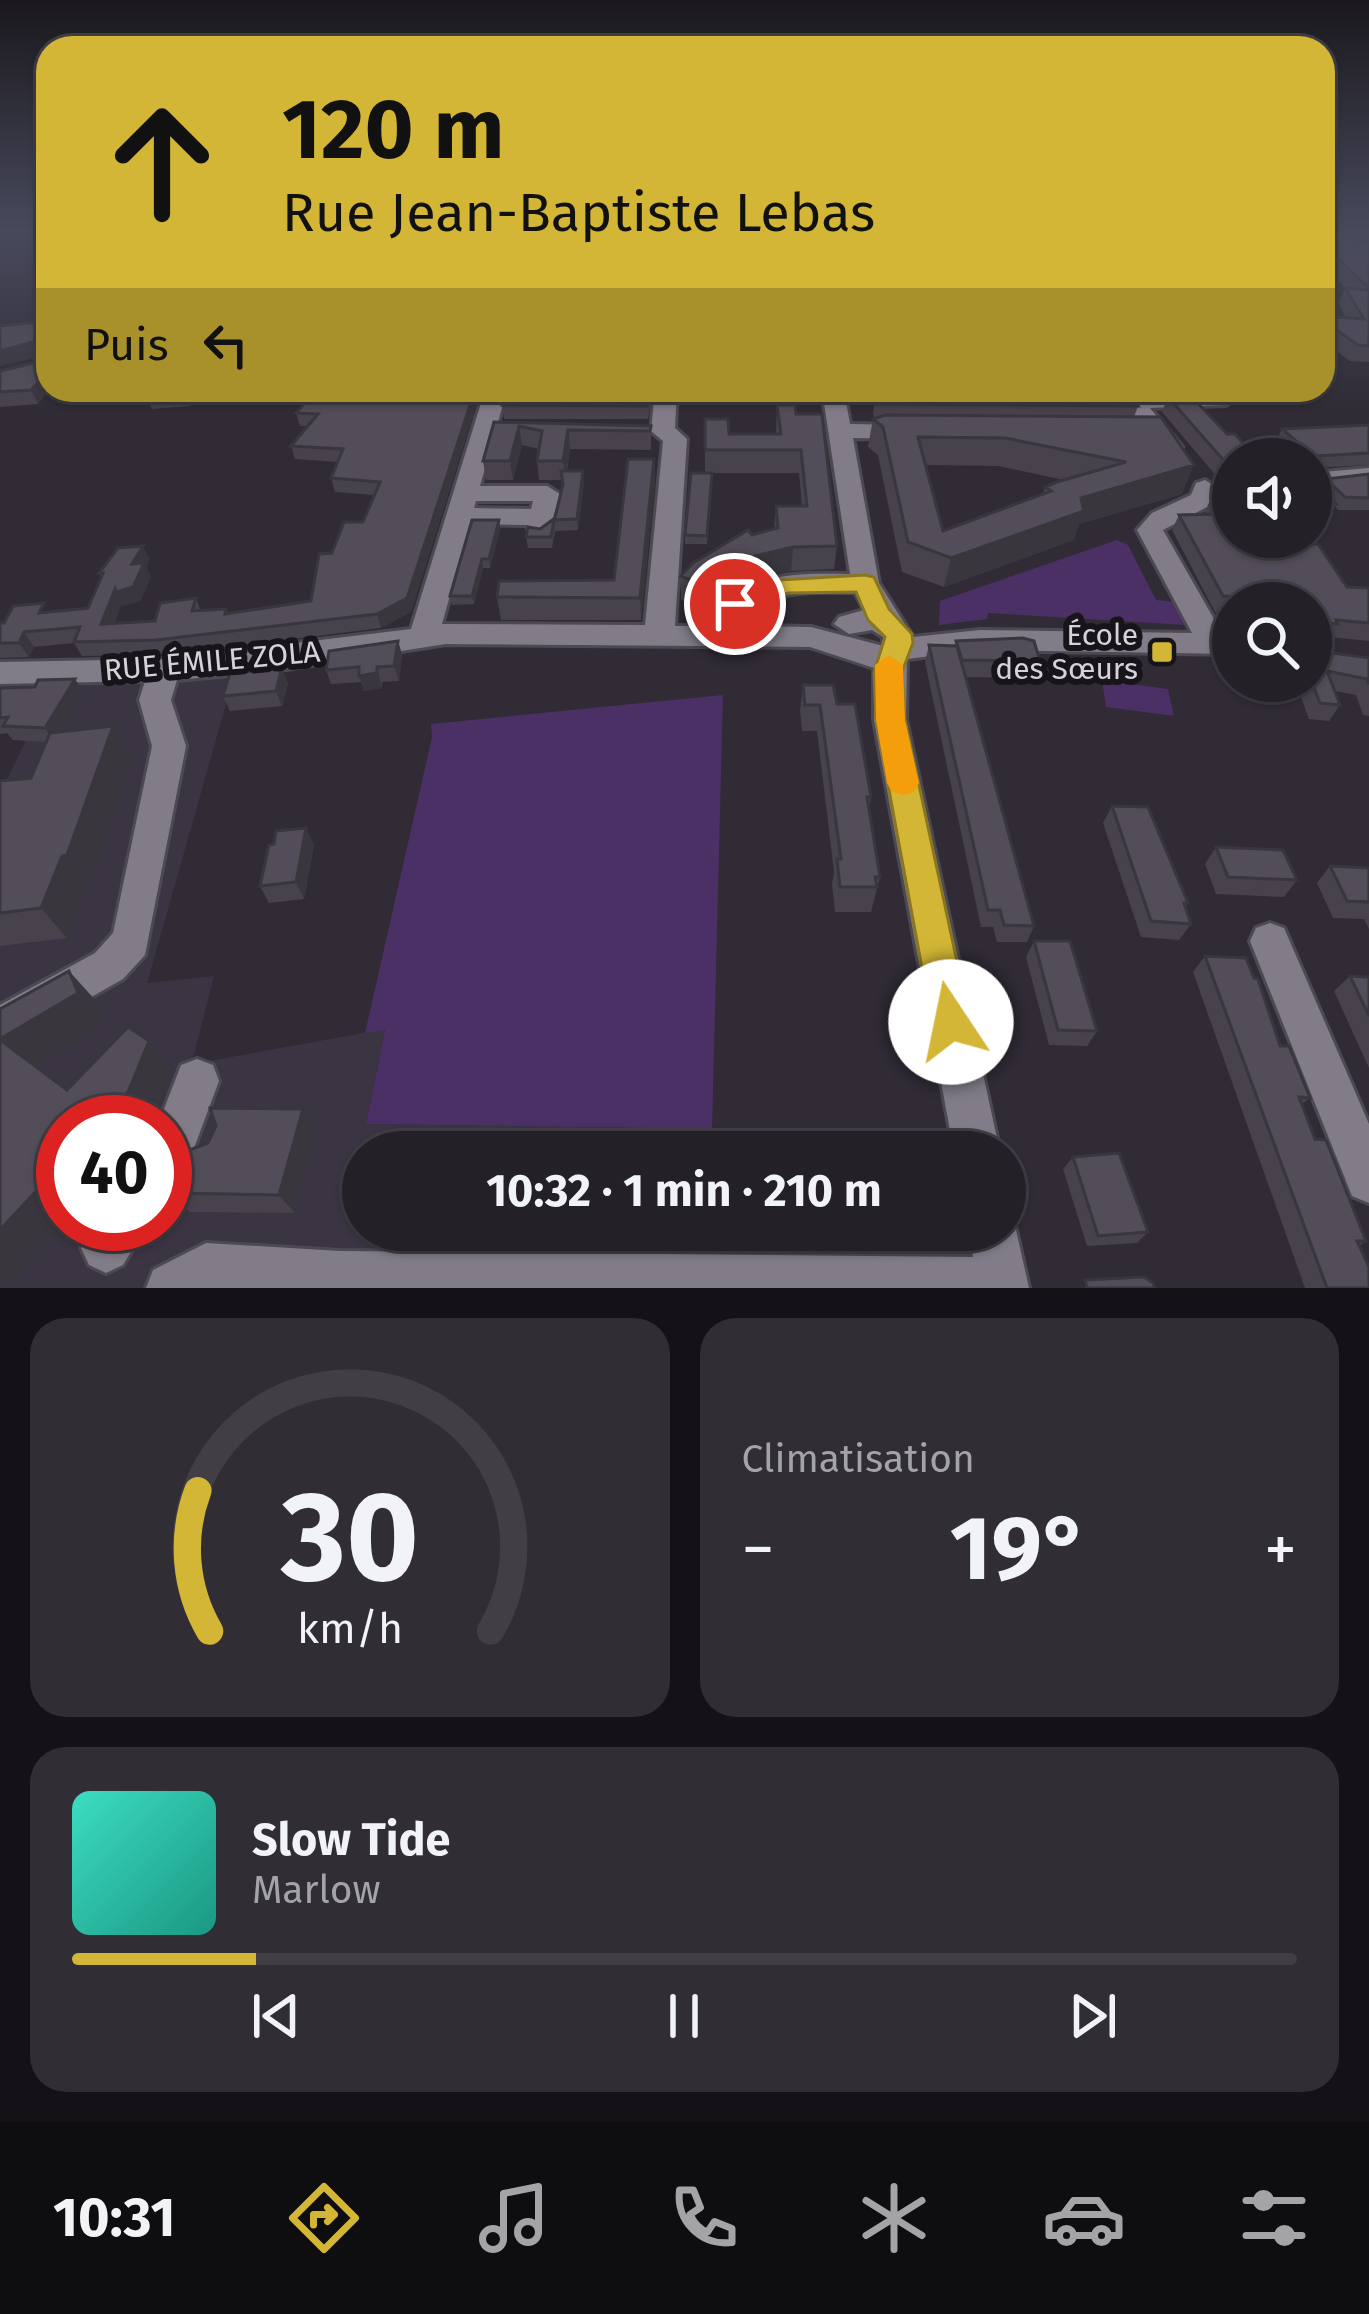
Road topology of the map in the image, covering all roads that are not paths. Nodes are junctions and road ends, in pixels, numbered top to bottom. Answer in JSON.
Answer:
{"nodes":[{"id":1,"x":496,"y":402,"type":"edge"},
{"id":2,"x":662,"y":402,"type":"edge"},
{"id":3,"x":835,"y":402,"type":"edge"},
{"id":4,"x":1133,"y":402,"type":"edge"},
{"id":5,"x":841,"y":431,"type":"junction"},
{"id":6,"x":946,"y":432,"type":"edge"},
{"id":7,"x":1116,"y":433,"type":"edge"},
{"id":8,"x":1158,"y":433,"type":"junction"},
{"id":9,"x":1369,"y":475,"type":"edge"},
{"id":10,"x":1203,"y":477,"type":"edge"},
{"id":11,"x":1332,"y":478,"type":"edge"},
{"id":12,"x":462,"y":505,"type":"junction"},
{"id":13,"x":540,"y":523,"type":"edge"},
{"id":14,"x":865,"y":583,"type":"junction"},
{"id":15,"x":727,"y":619,"type":"dead end"},
{"id":16,"x":1212,"y":627,"type":"edge"},
{"id":17,"x":424,"y":636,"type":"junction"},
{"id":18,"x":659,"y":638,"type":"junction"},
{"id":19,"x":891,"y":638,"type":"junction"},
{"id":20,"x":850,"y":640,"type":"junction"},
{"id":21,"x":1212,"y":643,"type":"edge"},
{"id":22,"x":164,"y":670,"type":"junction"},
{"id":23,"x":0,"y":673,"type":"edge"},
{"id":24,"x":890,"y":720,"type":"junction"},
{"id":25,"x":1270,"y":941,"type":"dead end"},
{"id":26,"x":0,"y":1028,"type":"edge"},
{"id":27,"x":197,"y":1082,"type":"dead end"},
{"id":28,"x":192,"y":1105,"type":"edge"},
{"id":29,"x":972,"y":1131,"type":"edge"},
{"id":30,"x":1369,"y":1179,"type":"edge"},
{"id":31,"x":996,"y":1251,"type":"edge"},
{"id":32,"x":1003,"y":1285,"type":"edge"},
{"id":33,"x":171,"y":1288,"type":"edge"}],
"edges":[{"from":1,"to":12,"type":"street"},
{"from":2,"to":18,"type":"street"},
{"from":3,"to":5,"type":"street"},
{"from":4,"to":8,"type":"street"},
{"from":5,"to":6,"type":"street"},
{"from":5,"to":14,"type":"street"},
{"from":7,"to":8,"type":"street"},
{"from":8,"to":10,"type":"street"},
{"from":9,"to":11,"type":"street"},
{"from":10,"to":16,"type":"street"},
{"from":12,"to":13,"type":"street"},
{"from":12,"to":17,"type":"street"},
{"from":14,"to":15,"type":"street"},
{"from":14,"to":19,"type":"street"},
{"from":14,"to":20,"type":"street"},
{"from":17,"to":18,"type":"street","name":"RUE ÉMILE ZOLA"},
{"from":17,"to":22,"type":"street","name":"RUE ÉMILE ZOLA"},
{"from":18,"to":20,"type":"street","name":"RUE ÉMILE ZOLA"},
{"from":19,"to":20,"type":"street","name":"RUE ÉMILE ZOLA"},
{"from":19,"to":21,"type":"street","name":"RUE ÉMILE ZOLA"},
{"from":19,"to":24,"type":"street"},
{"from":20,"to":24,"type":"street"},
{"from":22,"to":23,"type":"street","name":"RUE ÉMILE ZOLA"},
{"from":22,"to":26,"type":"street"},
{"from":24,"to":29,"type":"street"},
{"from":25,"to":30,"type":"street"},
{"from":27,"to":28,"type":"street"},
{"from":31,"to":32,"type":"street"},
{"from":32,"to":33,"type":"street"}]}
